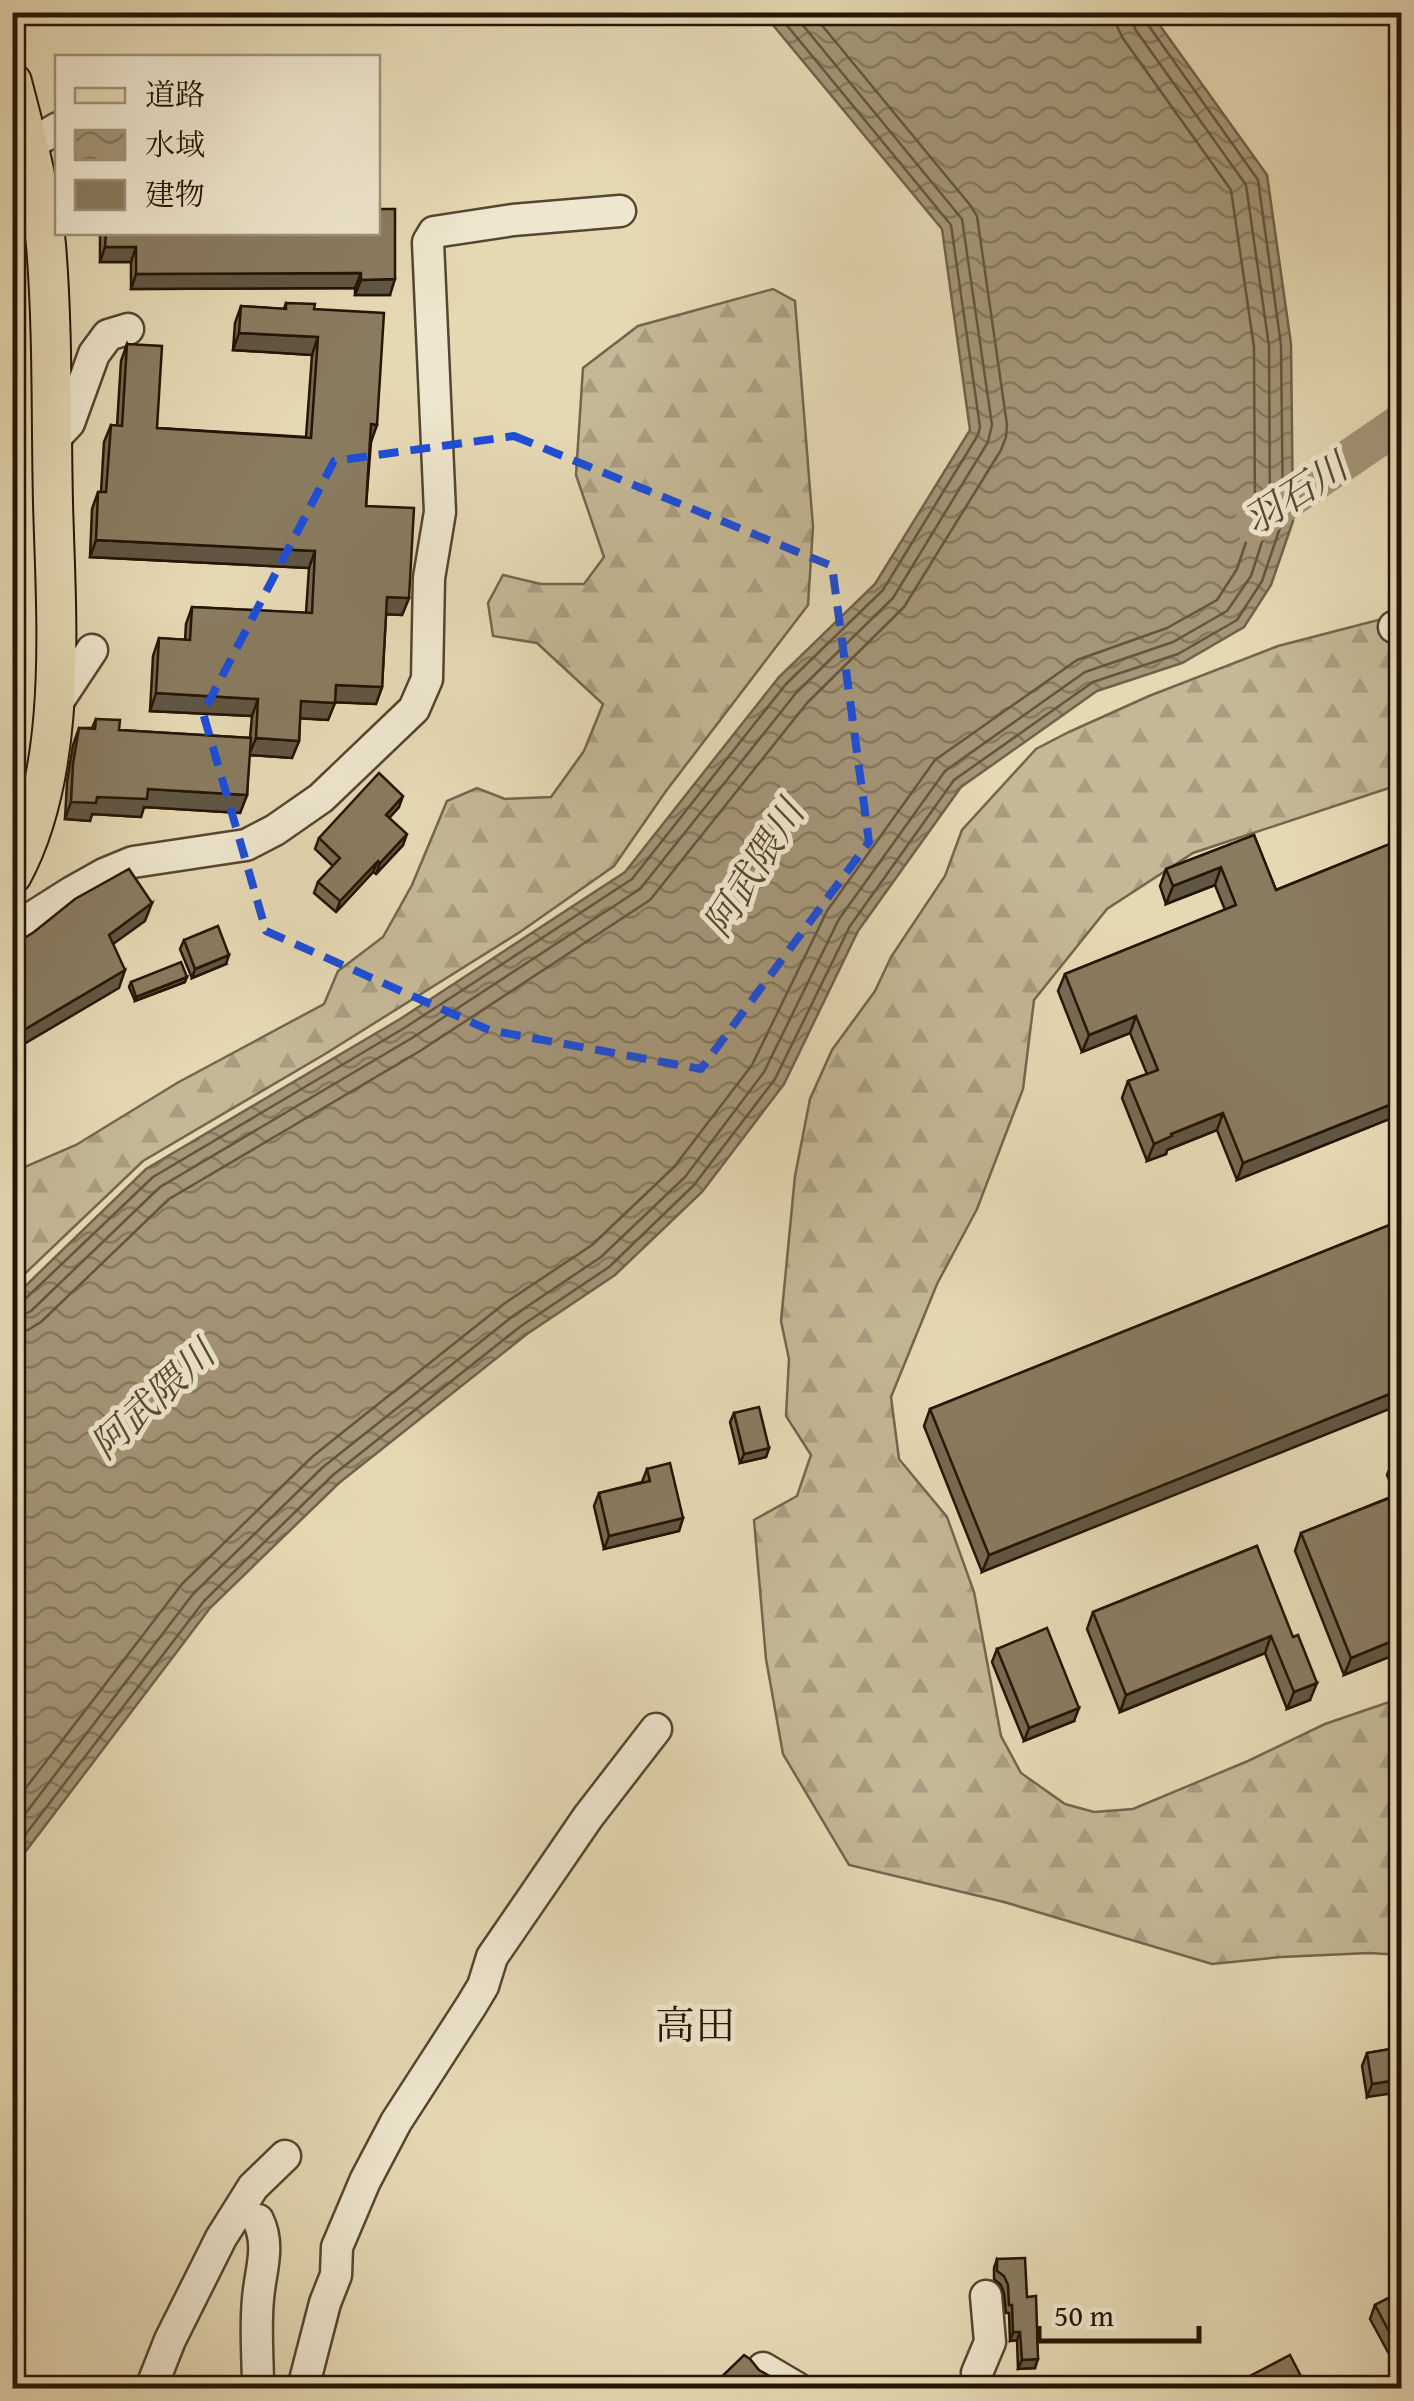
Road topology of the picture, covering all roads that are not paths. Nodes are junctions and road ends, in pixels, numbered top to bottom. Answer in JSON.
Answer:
{"nodes":[{"id":1,"x":12,"y":82,"type":"edge"},
{"id":2,"x":43,"y":137,"type":"edge"},
{"id":3,"x":620,"y":211,"type":"dead end"},
{"id":4,"x":128,"y":329,"type":"dead end"},
{"id":5,"x":52,"y":442,"type":"junction"},
{"id":6,"x":92,"y":650,"type":"dead end"},
{"id":7,"x":55,"y":706,"type":"junction"},
{"id":8,"x":12,"y":875,"type":"edge"},
{"id":9,"x":12,"y":930,"type":"edge"},
{"id":10,"x":656,"y":1728,"type":"dead end"},
{"id":11,"x":285,"y":2156,"type":"dead end"},
{"id":12,"x":258,"y":2220,"type":"dead end"},
{"id":13,"x":986,"y":2296,"type":"dead end"},
{"id":14,"x":763,"y":2368,"type":"edge"},
{"id":15,"x":150,"y":2388,"type":"edge"},
{"id":16,"x":258,"y":2388,"type":"edge"},
{"id":17,"x":303,"y":2388,"type":"edge"},
{"id":18,"x":797,"y":2388,"type":"edge"},
{"id":19,"x":978,"y":2388,"type":"edge"}],
"edges":[{"from":1,"to":2,"type":"main road"},
{"from":2,"to":5,"type":"main road"},
{"from":3,"to":9,"type":"street"},
{"from":4,"to":5,"type":"street"},
{"from":5,"to":7,"type":"main road"},
{"from":6,"to":7,"type":"street"},
{"from":7,"to":8,"type":"main road"},
{"from":10,"to":17,"type":"street"},
{"from":11,"to":15,"type":"street"},
{"from":12,"to":16,"type":"street"},
{"from":13,"to":19,"type":"street"},
{"from":14,"to":18,"type":"street"}]}
